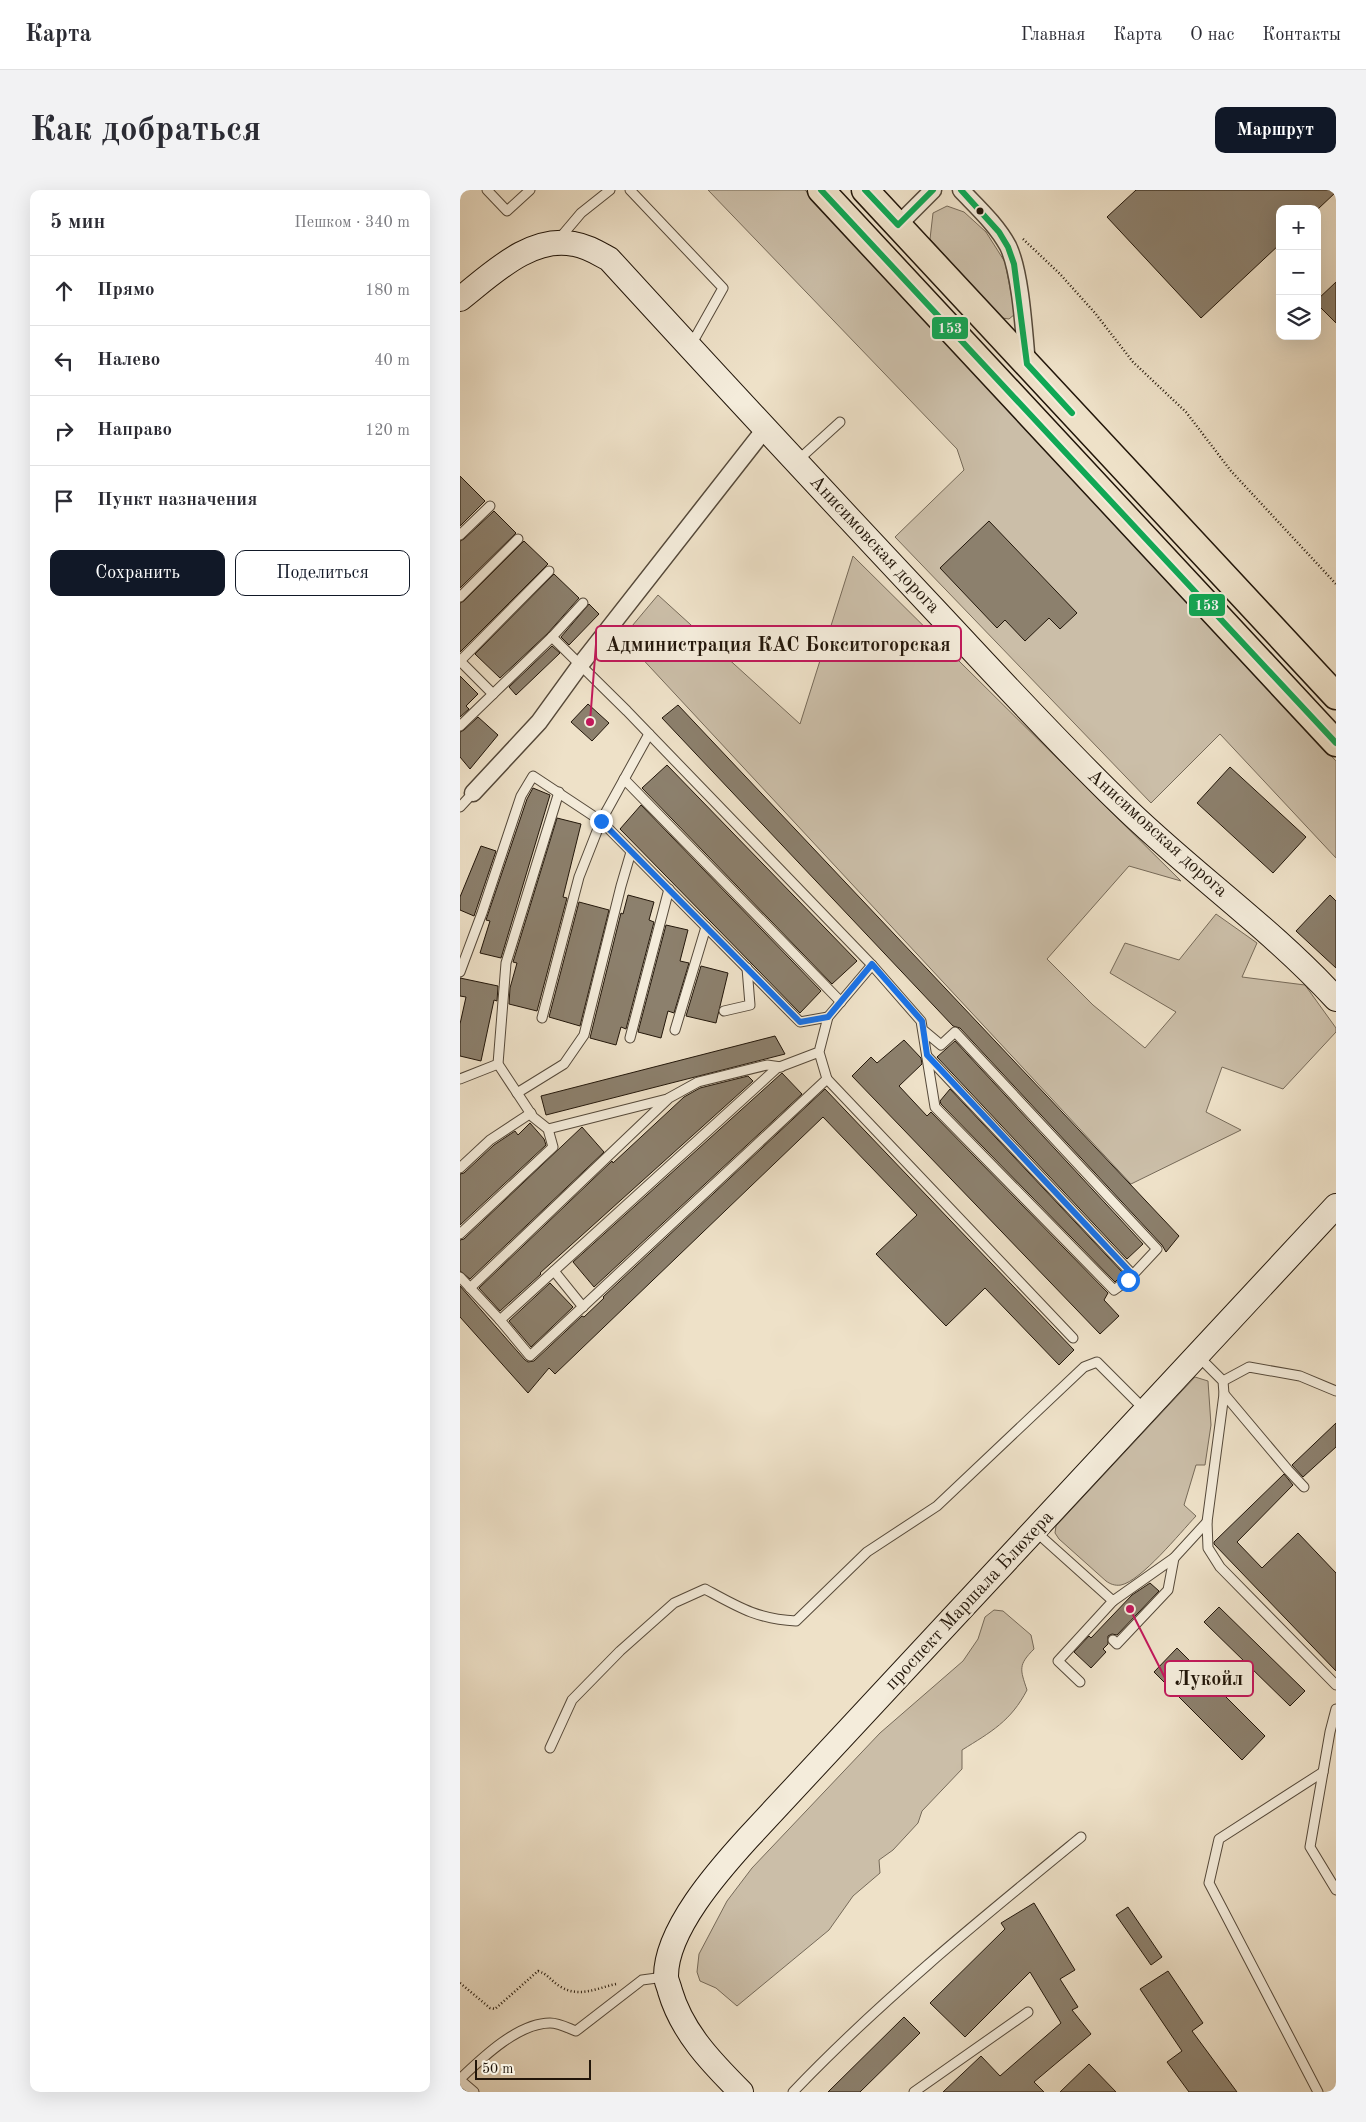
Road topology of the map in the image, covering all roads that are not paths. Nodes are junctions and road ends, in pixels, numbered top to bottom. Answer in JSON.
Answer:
{"nodes":[{"id":1,"x":487,"y":190,"type":"edge"},
{"id":2,"x":530,"y":190,"type":"edge"},
{"id":3,"x":610,"y":190,"type":"edge"},
{"id":4,"x":630,"y":190,"type":"edge"},
{"id":5,"x":822,"y":190,"type":"edge"},
{"id":6,"x":865,"y":190,"type":"edge"},
{"id":7,"x":933,"y":190,"type":"edge"},
{"id":8,"x":960,"y":190,"type":"edge"},
{"id":9,"x":898,"y":225,"type":"junction"},
{"id":10,"x":555,"y":243,"type":"junction"},
{"id":11,"x":460,"y":299,"type":"edge"},
{"id":12,"x":690,"y":348,"type":"junction"},
{"id":13,"x":1027,"y":364,"type":"junction"},
{"id":14,"x":840,"y":422,"type":"dead end"},
{"id":15,"x":765,"y":429,"type":"junction"},
{"id":16,"x":796,"y":462,"type":"junction"},
{"id":17,"x":490,"y":506,"type":"dead end"},
{"id":18,"x":460,"y":535,"type":"edge"},
{"id":19,"x":518,"y":539,"type":"dead end"},
{"id":20,"x":550,"y":571,"type":"dead end"},
{"id":21,"x":460,"y":597,"type":"edge"},
{"id":22,"x":583,"y":602,"type":"dead end"},
{"id":23,"x":552,"y":637,"type":"junction"},
{"id":24,"x":460,"y":661,"type":"edge"},
{"id":25,"x":581,"y":664,"type":"junction"},
{"id":26,"x":493,"y":694,"type":"junction"},
{"id":27,"x":1336,"y":696,"type":"edge"},
{"id":28,"x":460,"y":726,"type":"edge"},
{"id":29,"x":649,"y":734,"type":"junction"},
{"id":30,"x":1336,"y":743,"type":"edge"},
{"id":31,"x":624,"y":779,"type":"junction"},
{"id":32,"x":559,"y":792,"type":"junction"},
{"id":33,"x":473,"y":793,"type":"joint"},
{"id":34,"x":460,"y":808,"type":"edge"},
{"id":35,"x":601,"y":821,"type":"junction"},
{"id":36,"x":631,"y":852,"type":"junction"},
{"id":37,"x":669,"y":889,"type":"junction"},
{"id":38,"x":706,"y":927,"type":"junction"},
{"id":39,"x":872,"y":964,"type":"junction"},
{"id":40,"x":747,"y":968,"type":"junction"},
{"id":41,"x":460,"y":972,"type":"edge"},
{"id":42,"x":1336,"y":1000,"type":"edge"},
{"id":43,"x":841,"y":1002,"type":"junction"},
{"id":44,"x":724,"y":1011,"type":"dead end"},
{"id":45,"x":828,"y":1017,"type":"junction"},
{"id":46,"x":542,"y":1018,"type":"dead end"},
{"id":47,"x":675,"y":1030,"type":"dead end"},
{"id":48,"x":923,"y":1030,"type":"junction"},
{"id":49,"x":630,"y":1038,"type":"dead end"},
{"id":50,"x":819,"y":1052,"type":"junction"},
{"id":51,"x":927,"y":1055,"type":"junction"},
{"id":52,"x":498,"y":1064,"type":"junction"},
{"id":53,"x":781,"y":1066,"type":"junction"},
{"id":54,"x":460,"y":1079,"type":"edge"},
{"id":55,"x":827,"y":1079,"type":"junction"},
{"id":56,"x":517,"y":1093,"type":"junction"},
{"id":57,"x":667,"y":1099,"type":"junction"},
{"id":58,"x":531,"y":1113,"type":"junction"},
{"id":59,"x":548,"y":1129,"type":"junction"},
{"id":60,"x":460,"y":1168,"type":"edge"},
{"id":61,"x":1336,"y":1206,"type":"edge"},
{"id":62,"x":460,"y":1234,"type":"edge"},
{"id":63,"x":554,"y":1271,"type":"junction"},
{"id":64,"x":1133,"y":1275,"type":"junction"},
{"id":65,"x":460,"y":1277,"type":"edge"},
{"id":66,"x":470,"y":1288,"type":"junction"},
{"id":67,"x":583,"y":1307,"type":"junction"},
{"id":68,"x":500,"y":1320,"type":"junction"},
{"id":69,"x":1073,"y":1338,"type":"dead end"},
{"id":70,"x":1197,"y":1355,"type":"junction"},
{"id":71,"x":1223,"y":1381,"type":"junction"},
{"id":72,"x":1336,"y":1391,"type":"edge"},
{"id":73,"x":1224,"y":1394,"type":"junction"},
{"id":74,"x":1146,"y":1410,"type":"junction"},
{"id":75,"x":1304,"y":1487,"type":"dead end"},
{"id":76,"x":1207,"y":1522,"type":"junction"},
{"id":77,"x":1035,"y":1531,"type":"junction"},
{"id":78,"x":1174,"y":1558,"type":"junction"},
{"id":79,"x":1113,"y":1601,"type":"junction"},
{"id":80,"x":1113,"y":1640,"type":"dead end"},
{"id":81,"x":1080,"y":1682,"type":"dead end"},
{"id":82,"x":1336,"y":1685,"type":"edge"},
{"id":83,"x":1336,"y":1709,"type":"edge"},
{"id":84,"x":550,"y":1748,"type":"dead end"},
{"id":85,"x":1323,"y":1772,"type":"junction"},
{"id":86,"x":1081,"y":1837,"type":"dead end"},
{"id":87,"x":1336,"y":1890,"type":"edge"},
{"id":88,"x":666,"y":1977,"type":"junction"},
{"id":89,"x":1028,"y":2012,"type":"dead end"},
{"id":90,"x":460,"y":2079,"type":"edge"},
{"id":91,"x":474,"y":2092,"type":"edge"},
{"id":92,"x":741,"y":2092,"type":"edge"},
{"id":93,"x":793,"y":2092,"type":"edge"},
{"id":94,"x":914,"y":2092,"type":"edge"},
{"id":95,"x":1318,"y":2092,"type":"edge"}],
"edges":[{"from":1,"to":2,"type":"lane"},
{"from":3,"to":10,"type":"lane"},
{"from":4,"to":12,"type":"lane"},
{"from":5,"to":30,"type":"main road"},
{"from":6,"to":9,"type":"main road"},
{"from":7,"to":9,"type":"street"},
{"from":8,"to":13,"type":"street"},
{"from":9,"to":13,"type":"main road"},
{"from":10,"to":11,"type":"street","name":"Анисимовская дорога"},
{"from":10,"to":12,"type":"street","name":"Анисимовская дорога"},
{"from":12,"to":15,"type":"street","name":"Анисимовская дорога"},
{"from":13,"to":27,"type":"main road"},
{"from":14,"to":16,"type":"lane"},
{"from":15,"to":16,"type":"street","name":"Анисимовская дорога"},
{"from":15,"to":25,"type":"street"},
{"from":16,"to":42,"type":"street","name":"Анисимовская дорога"},
{"from":17,"to":18,"type":"lane"},
{"from":19,"to":21,"type":"lane"},
{"from":20,"to":24,"type":"lane"},
{"from":22,"to":23,"type":"lane"},
{"from":23,"to":25,"type":"lane"},
{"from":23,"to":26,"type":"lane"},
{"from":24,"to":26,"type":"lane"},
{"from":25,"to":29,"type":"lane"},
{"from":25,"to":33,"type":"street"},
{"from":26,"to":28,"type":"lane"},
{"from":29,"to":31,"type":"lane"},
{"from":29,"to":39,"type":"lane"},
{"from":31,"to":35,"type":"lane"},
{"from":31,"to":43,"type":"lane"},
{"from":32,"to":35,"type":"lane"},
{"from":32,"to":41,"type":"lane"},
{"from":32,"to":52,"type":"lane"},
{"from":33,"to":34,"type":"lane"},
{"from":35,"to":36,"type":"lane"},
{"from":35,"to":46,"type":"lane"},
{"from":36,"to":37,"type":"lane"},
{"from":36,"to":56,"type":"lane"},
{"from":37,"to":38,"type":"lane"},
{"from":37,"to":49,"type":"lane"},
{"from":38,"to":40,"type":"lane"},
{"from":38,"to":47,"type":"lane"},
{"from":39,"to":43,"type":"lane"},
{"from":39,"to":48,"type":"lane"},
{"from":40,"to":44,"type":"lane"},
{"from":40,"to":45,"type":"lane"},
{"from":43,"to":45,"type":"lane"},
{"from":45,"to":50,"type":"lane"},
{"from":48,"to":51,"type":"lane"},
{"from":48,"to":64,"type":"lane"},
{"from":50,"to":53,"type":"lane"},
{"from":50,"to":55,"type":"lane"},
{"from":51,"to":64,"type":"lane"},
{"from":51,"to":64,"type":"lane"},
{"from":52,"to":54,"type":"lane"},
{"from":52,"to":56,"type":"lane"},
{"from":53,"to":57,"type":"lane"},
{"from":53,"to":63,"type":"lane"},
{"from":55,"to":67,"type":"lane"},
{"from":55,"to":69,"type":"lane"},
{"from":56,"to":58,"type":"lane"},
{"from":57,"to":59,"type":"lane"},
{"from":57,"to":66,"type":"lane"},
{"from":58,"to":59,"type":"lane"},
{"from":58,"to":60,"type":"lane"},
{"from":59,"to":62,"type":"lane"},
{"from":61,"to":70,"type":"street","name":"проспект Маршала Блюхера"},
{"from":63,"to":67,"type":"lane"},
{"from":63,"to":68,"type":"lane"},
{"from":65,"to":66,"type":"lane"},
{"from":66,"to":68,"type":"lane"},
{"from":67,"to":68,"type":"lane"},
{"from":70,"to":71,"type":"lane"},
{"from":70,"to":74,"type":"street","name":"проспект Маршала Блюхера"},
{"from":71,"to":72,"type":"lane"},
{"from":71,"to":73,"type":"lane"},
{"from":73,"to":75,"type":"lane"},
{"from":73,"to":76,"type":"lane"},
{"from":74,"to":77,"type":"street","name":"проспект Маршала Блюхера"},
{"from":74,"to":84,"type":"lane"},
{"from":76,"to":78,"type":"lane"},
{"from":76,"to":82,"type":"lane"},
{"from":77,"to":79,"type":"lane"},
{"from":77,"to":88,"type":"street","name":"проспект Маршала Блюхера"},
{"from":78,"to":79,"type":"lane"},
{"from":78,"to":80,"type":"lane"},
{"from":79,"to":81,"type":"lane"},
{"from":83,"to":85,"type":"lane"},
{"from":85,"to":87,"type":"lane"},
{"from":85,"to":95,"type":"lane"},
{"from":86,"to":93,"type":"lane"},
{"from":88,"to":90,"type":"lane"},
{"from":88,"to":92,"type":"street","name":"проспект Маршала Блюхера"},
{"from":89,"to":94,"type":"lane"},
{"from":90,"to":91,"type":"lane"}]}
